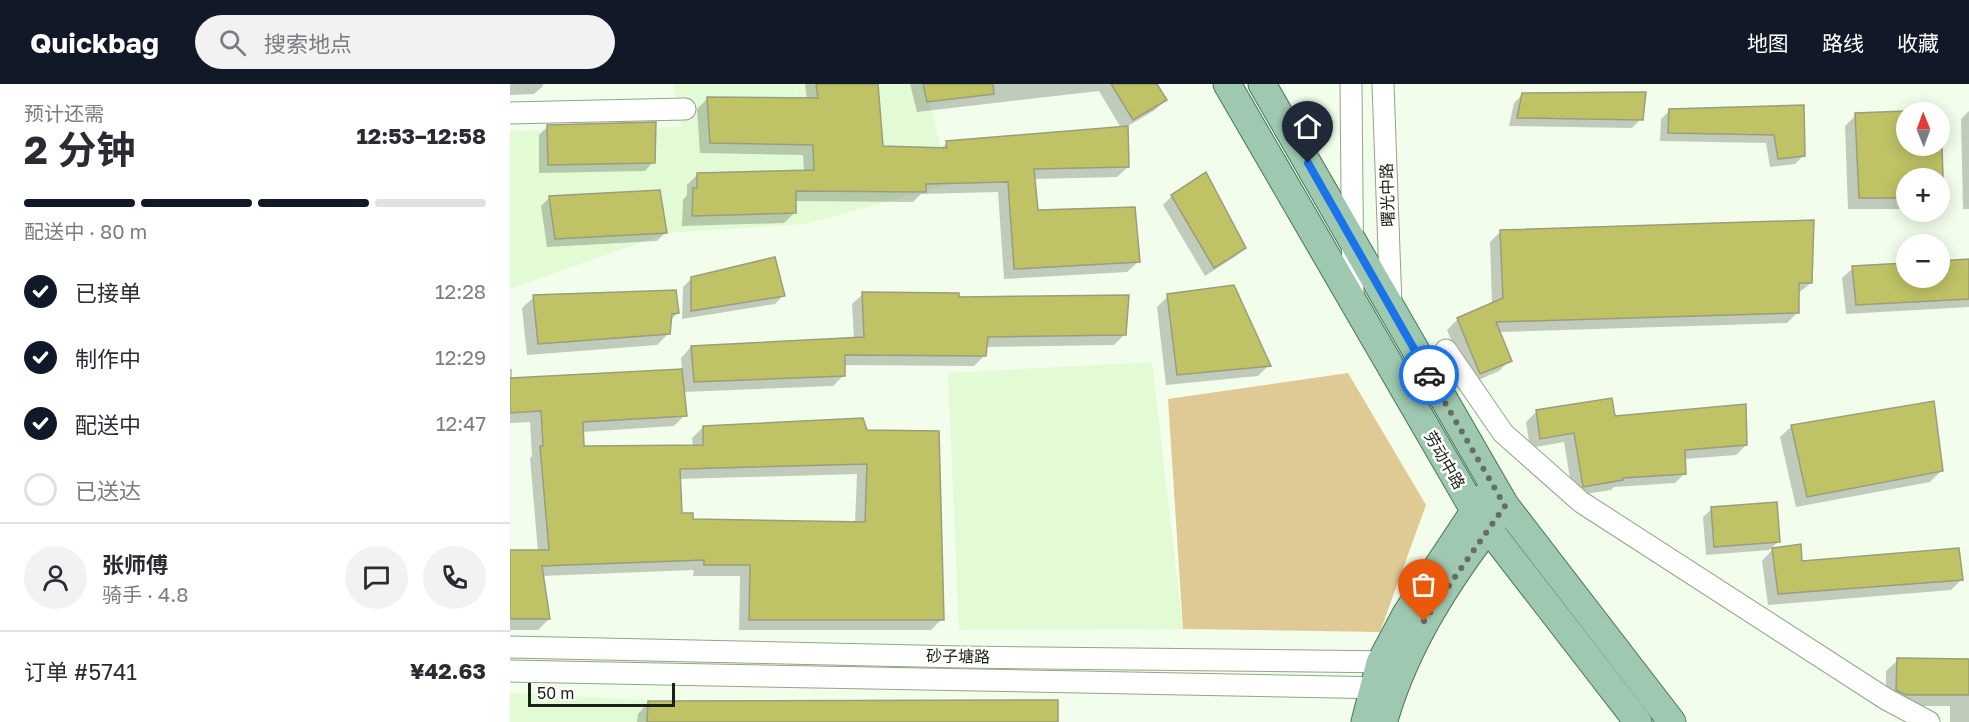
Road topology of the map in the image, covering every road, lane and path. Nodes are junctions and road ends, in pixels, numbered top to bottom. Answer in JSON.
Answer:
{"nodes":[{"id":1,"x":1227,"y":84,"type":"edge"},
{"id":2,"x":1262,"y":84,"type":"edge"},
{"id":3,"x":1351,"y":84,"type":"edge"},
{"id":4,"x":1383,"y":84,"type":"edge"},
{"id":5,"x":685,"y":109,"type":"dead end"},
{"id":6,"x":510,"y":113,"type":"edge"},
{"id":7,"x":1353,"y":243,"type":"junction"},
{"id":8,"x":1353,"y":301,"type":"junction"},
{"id":9,"x":1391,"y":307,"type":"junction"},
{"id":10,"x":1446,"y":350,"type":"dead end"},
{"id":11,"x":1499,"y":495,"type":"junction"},
{"id":12,"x":1481,"y":519,"type":"junction"},
{"id":13,"x":510,"y":647,"type":"edge"},
{"id":14,"x":510,"y":671,"type":"edge"},
{"id":15,"x":1389,"y":675,"type":"junction"},
{"id":16,"x":1365,"y":722,"type":"edge"},
{"id":17,"x":1383,"y":722,"type":"edge"},
{"id":18,"x":1638,"y":722,"type":"edge"},
{"id":19,"x":1672,"y":722,"type":"edge"},
{"id":20,"x":1929,"y":722,"type":"edge"}],
"edges":[{"from":1,"to":8,"type":"main road","name":"劳动中路"},
{"from":2,"to":7,"type":"main road","name":"劳动中路"},
{"from":3,"to":7,"type":"street","name":"曙光中路"},
{"from":4,"to":9,"type":"street","name":"曙光中路"},
{"from":5,"to":6,"type":"street"},
{"from":7,"to":8,"type":"street","name":"曙光中路"},
{"from":7,"to":9,"type":"main road","name":"劳动中路"},
{"from":8,"to":12,"type":"main road","name":"劳动中路"},
{"from":9,"to":11,"type":"main road","name":"劳动中路"},
{"from":10,"to":20,"type":"street"},
{"from":11,"to":12,"type":"main road"},
{"from":11,"to":19,"type":"main road","name":"劳动中路"},
{"from":12,"to":15,"type":"main road"},
{"from":12,"to":18,"type":"main road","name":"劳动中路"},
{"from":13,"to":15,"type":"street","name":"砂子塘路"},
{"from":14,"to":15,"type":"street","name":"砂子塘路"},
{"from":15,"to":16,"type":"main road"},
{"from":15,"to":17,"type":"main road"}]}
